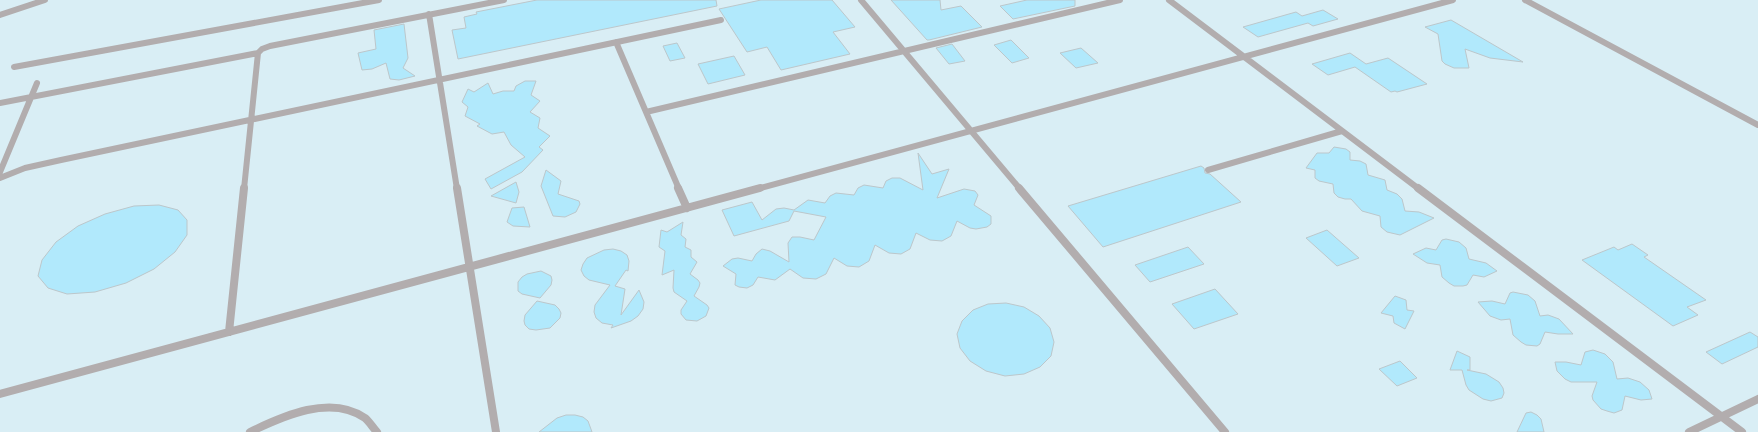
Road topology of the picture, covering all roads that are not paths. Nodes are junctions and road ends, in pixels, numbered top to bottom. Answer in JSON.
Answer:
{"nodes":[{"id":1,"x":45,"y":0,"type":"edge"},
{"id":2,"x":379,"y":0,"type":"edge"},
{"id":3,"x":504,"y":0,"type":"edge"},
{"id":4,"x":861,"y":0,"type":"edge"},
{"id":5,"x":1120,"y":0,"type":"edge"},
{"id":6,"x":1169,"y":0,"type":"edge"},
{"id":7,"x":1453,"y":0,"type":"edge"},
{"id":8,"x":1525,"y":0,"type":"edge"},
{"id":9,"x":429,"y":14,"type":"junction"},
{"id":10,"x":0,"y":15,"type":"edge"},
{"id":11,"x":721,"y":20,"type":"dead end"},
{"id":12,"x":616,"y":42,"type":"junction"},
{"id":13,"x":904,"y":51,"type":"junction"},
{"id":14,"x":258,"y":53,"type":"junction"},
{"id":15,"x":1244,"y":57,"type":"junction"},
{"id":16,"x":14,"y":66,"type":"dead end"},
{"id":17,"x":439,"y":79,"type":"junction"},
{"id":18,"x":37,"y":83,"type":"dead end"},
{"id":19,"x":31,"y":97,"type":"junction"},
{"id":20,"x":0,"y":103,"type":"edge"},
{"id":21,"x":646,"y":112,"type":"junction"},
{"id":22,"x":251,"y":119,"type":"junction"},
{"id":23,"x":1758,"y":125,"type":"edge"},
{"id":24,"x":971,"y":131,"type":"junction"},
{"id":25,"x":1342,"y":131,"type":"junction"},
{"id":26,"x":1208,"y":170,"type":"dead end"},
{"id":27,"x":0,"y":172,"type":"edge"},
{"id":28,"x":0,"y":178,"type":"edge"},
{"id":29,"x":687,"y":208,"type":"junction"},
{"id":30,"x":470,"y":267,"type":"junction"},
{"id":31,"x":229,"y":332,"type":"junction"},
{"id":32,"x":0,"y":394,"type":"edge"},
{"id":33,"x":1758,"y":399,"type":"edge"},
{"id":34,"x":1721,"y":416,"type":"junction"},
{"id":35,"x":250,"y":432,"type":"edge"},
{"id":36,"x":377,"y":432,"type":"edge"},
{"id":37,"x":496,"y":432,"type":"edge"},
{"id":38,"x":1225,"y":432,"type":"edge"},
{"id":39,"x":1689,"y":432,"type":"edge"},
{"id":40,"x":1742,"y":432,"type":"edge"}],
"edges":[{"from":1,"to":10,"type":"lane"},
{"from":2,"to":16,"type":"lane"},
{"from":3,"to":9,"type":"lane"},
{"from":4,"to":13,"type":"lane"},
{"from":5,"to":13,"type":"lane"},
{"from":6,"to":15,"type":"lane"},
{"from":7,"to":15,"type":"lane"},
{"from":8,"to":23,"type":"lane"},
{"from":9,"to":14,"type":"lane"},
{"from":9,"to":17,"type":"lane"},
{"from":11,"to":12,"type":"lane"},
{"from":12,"to":17,"type":"lane"},
{"from":12,"to":21,"type":"lane"},
{"from":13,"to":21,"type":"lane"},
{"from":13,"to":24,"type":"lane"},
{"from":14,"to":19,"type":"lane"},
{"from":14,"to":22,"type":"lane"},
{"from":15,"to":24,"type":"lane"},
{"from":15,"to":25,"type":"lane"},
{"from":17,"to":22,"type":"lane"},
{"from":17,"to":30,"type":"lane"},
{"from":18,"to":19,"type":"lane"},
{"from":19,"to":20,"type":"lane"},
{"from":19,"to":27,"type":"lane"},
{"from":21,"to":29,"type":"lane"},
{"from":22,"to":28,"type":"lane"},
{"from":22,"to":31,"type":"lane"},
{"from":24,"to":29,"type":"lane"},
{"from":24,"to":38,"type":"lane"},
{"from":25,"to":26,"type":"lane"},
{"from":25,"to":34,"type":"lane"},
{"from":29,"to":30,"type":"lane"},
{"from":30,"to":31,"type":"lane"},
{"from":30,"to":37,"type":"lane"},
{"from":31,"to":32,"type":"lane"},
{"from":33,"to":34,"type":"lane"},
{"from":34,"to":39,"type":"lane"},
{"from":34,"to":40,"type":"lane"},
{"from":35,"to":36,"type":"lane"}]}
